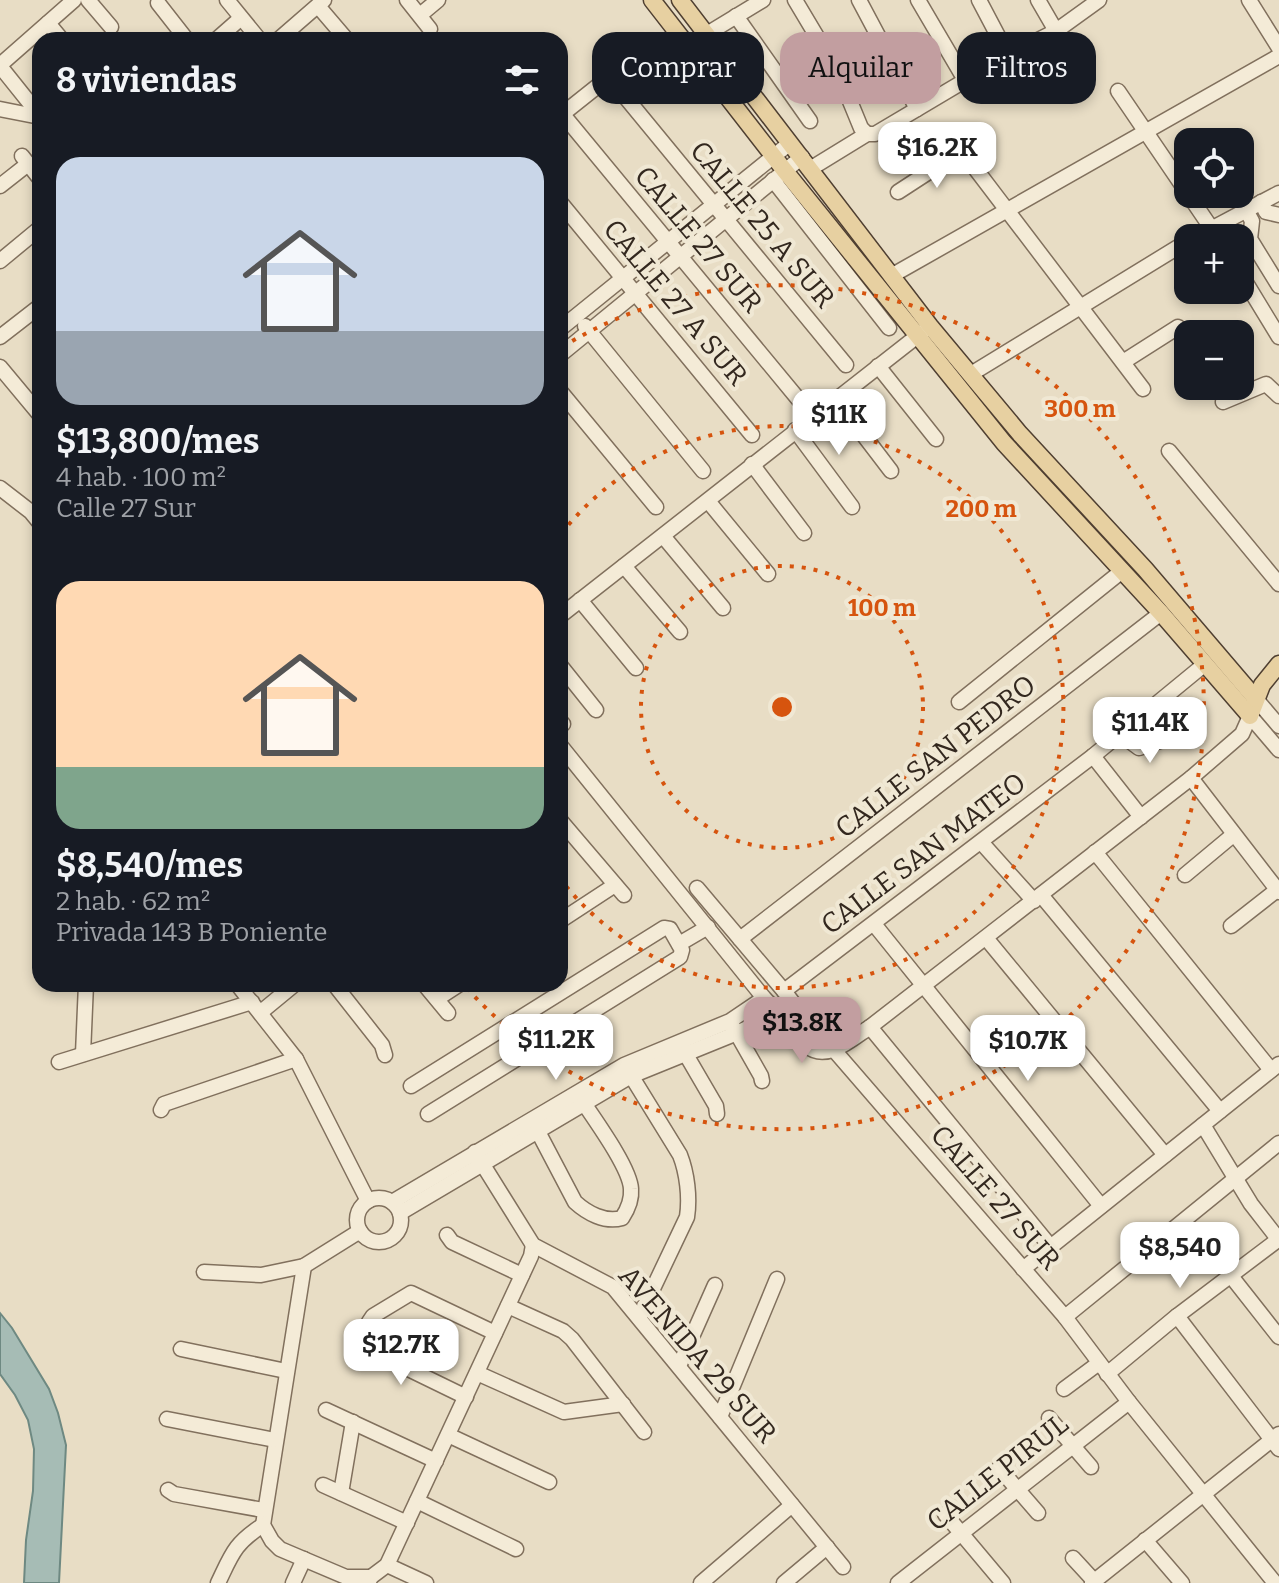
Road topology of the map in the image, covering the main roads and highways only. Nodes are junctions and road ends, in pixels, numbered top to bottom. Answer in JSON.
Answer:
{"nodes":[{"id":1,"x":652,"y":0,"type":"edge"},
{"id":2,"x":680,"y":0,"type":"edge"},
{"id":3,"x":924,"y":330,"type":"junction"},
{"id":4,"x":1279,"y":664,"type":"edge"},
{"id":5,"x":1256,"y":699,"type":"junction"}],
"edges":[{"from":1,"to":3,"type":"main road"},
{"from":2,"to":3,"type":"main road"},
{"from":3,"to":5,"type":"main road"},
{"from":3,"to":5,"type":"main road"},
{"from":4,"to":5,"type":"main road"}]}
